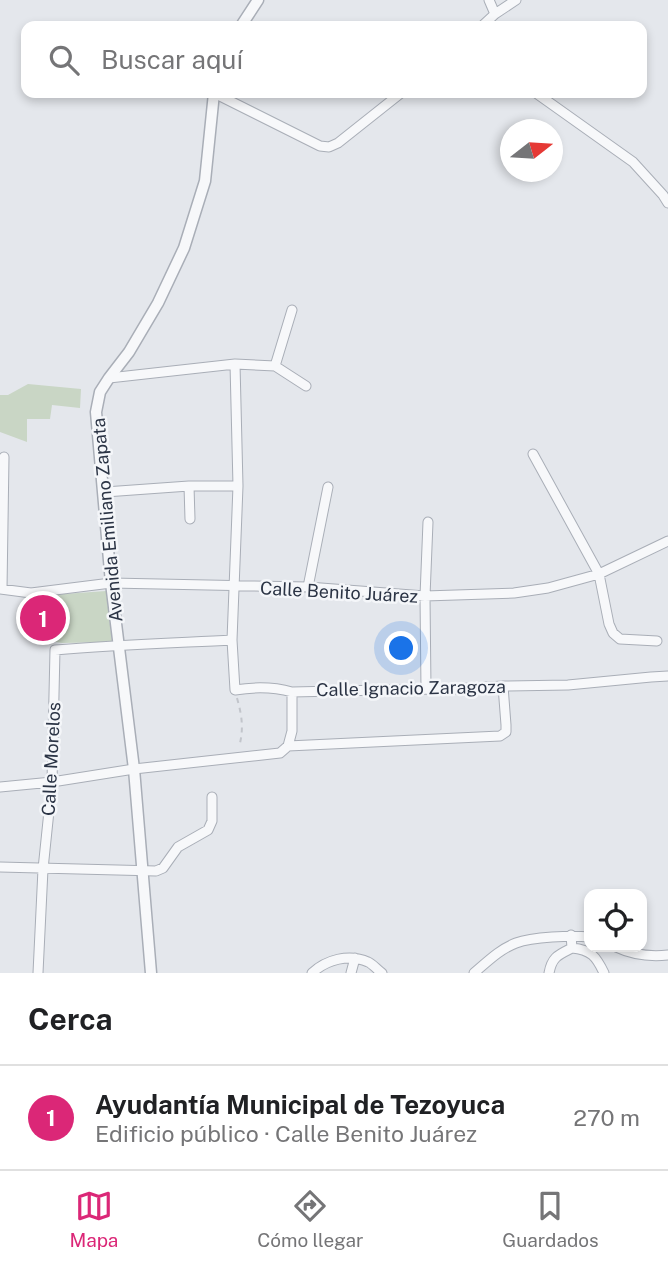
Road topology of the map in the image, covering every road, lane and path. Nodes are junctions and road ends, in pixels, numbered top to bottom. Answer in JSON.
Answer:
{"nodes":[{"id":1,"x":258,"y":0,"type":"edge"},
{"id":2,"x":489,"y":0,"type":"edge"},
{"id":3,"x":516,"y":0,"type":"edge"},
{"id":4,"x":495,"y":14,"type":"junction"},
{"id":5,"x":244,"y":21,"type":"edge"},
{"id":6,"x":487,"y":21,"type":"edge"},
{"id":7,"x":213,"y":98,"type":"edge"},
{"id":8,"x":224,"y":98,"type":"edge"},
{"id":9,"x":395,"y":98,"type":"edge"},
{"id":10,"x":543,"y":98,"type":"edge"},
{"id":11,"x":668,"y":203,"type":"edge"},
{"id":12,"x":292,"y":310,"type":"dead end"},
{"id":13,"x":235,"y":364,"type":"junction"},
{"id":14,"x":275,"y":366,"type":"junction"},
{"id":15,"x":109,"y":378,"type":"junction"},
{"id":16,"x":306,"y":386,"type":"dead end"},
{"id":17,"x":533,"y":454,"type":"dead end"},
{"id":18,"x":4,"y":457,"type":"dead end"},
{"id":19,"x":189,"y":486,"type":"junction"},
{"id":20,"x":238,"y":486,"type":"junction"},
{"id":21,"x":328,"y":487,"type":"dead end"},
{"id":22,"x":104,"y":492,"type":"junction"},
{"id":23,"x":190,"y":519,"type":"dead end"},
{"id":24,"x":428,"y":522,"type":"dead end"},
{"id":25,"x":668,"y":541,"type":"edge"},
{"id":26,"x":599,"y":575,"type":"junction"},
{"id":27,"x":111,"y":583,"type":"junction"},
{"id":28,"x":234,"y":587,"type":"junction"},
{"id":29,"x":308,"y":587,"type":"junction"},
{"id":30,"x":1,"y":589,"type":"edge"},
{"id":31,"x":425,"y":596,"type":"junction"},
{"id":32,"x":232,"y":639,"type":"junction"},
{"id":33,"x":657,"y":641,"type":"dead end"},
{"id":34,"x":119,"y":645,"type":"junction"},
{"id":35,"x":668,"y":676,"type":"edge"},
{"id":36,"x":503,"y":686,"type":"junction"},
{"id":37,"x":426,"y":689,"type":"junction"},
{"id":38,"x":235,"y":690,"type":"junction"},
{"id":39,"x":292,"y":692,"type":"junction"},
{"id":40,"x":288,"y":746,"type":"junction"},
{"id":41,"x":236,"y":758,"type":"junction"},
{"id":42,"x":134,"y":769,"type":"junction"},
{"id":43,"x":52,"y":782,"type":"junction"},
{"id":44,"x":0,"y":787,"type":"edge"},
{"id":45,"x":212,"y":797,"type":"dead end"},
{"id":46,"x":0,"y":867,"type":"edge"},
{"id":47,"x":43,"y":869,"type":"junction"},
{"id":48,"x":142,"y":870,"type":"junction"},
{"id":49,"x":571,"y":935,"type":"junction"},
{"id":50,"x":584,"y":936,"type":"edge"},
{"id":51,"x":572,"y":948,"type":"junction"},
{"id":52,"x":626,"y":952,"type":"edge"},
{"id":53,"x":668,"y":955,"type":"edge"},
{"id":54,"x":355,"y":958,"type":"junction"},
{"id":55,"x":38,"y":973,"type":"edge"},
{"id":56,"x":151,"y":973,"type":"edge"},
{"id":57,"x":312,"y":973,"type":"edge"},
{"id":58,"x":353,"y":973,"type":"edge"},
{"id":59,"x":382,"y":973,"type":"edge"},
{"id":60,"x":474,"y":973,"type":"edge"},
{"id":61,"x":550,"y":973,"type":"edge"},
{"id":62,"x":604,"y":973,"type":"edge"}],
"edges":[{"from":1,"to":5,"type":"street"},
{"from":2,"to":4,"type":"street"},
{"from":3,"to":4,"type":"street"},
{"from":4,"to":6,"type":"street"},
{"from":7,"to":15,"type":"street","name":"Avenida Emiliano Zapata"},
{"from":8,"to":9,"type":"street"},
{"from":10,"to":11,"type":"street"},
{"from":12,"to":14,"type":"street"},
{"from":13,"to":14,"type":"street"},
{"from":13,"to":15,"type":"street"},
{"from":13,"to":20,"type":"street"},
{"from":14,"to":16,"type":"street"},
{"from":15,"to":22,"type":"street","name":"Avenida Emiliano Zapata"},
{"from":17,"to":26,"type":"street"},
{"from":18,"to":30,"type":"street"},
{"from":19,"to":20,"type":"street"},
{"from":19,"to":22,"type":"street"},
{"from":19,"to":23,"type":"street"},
{"from":20,"to":28,"type":"street"},
{"from":21,"to":29,"type":"street"},
{"from":22,"to":27,"type":"street","name":"Avenida Emiliano Zapata"},
{"from":24,"to":31,"type":"street"},
{"from":25,"to":26,"type":"street","name":"Calle Benito Juárez"},
{"from":26,"to":31,"type":"street","name":"Calle Benito Juárez"},
{"from":26,"to":33,"type":"street"},
{"from":27,"to":28,"type":"street","name":"Calle Benito Juárez"},
{"from":27,"to":30,"type":"street","name":"Calle Benito Juárez"},
{"from":27,"to":34,"type":"street","name":"Avenida Emiliano Zapata"},
{"from":28,"to":29,"type":"street","name":"Calle Benito Juárez"},
{"from":28,"to":32,"type":"street"},
{"from":29,"to":31,"type":"street","name":"Calle Benito Juárez"},
{"from":31,"to":37,"type":"street"},
{"from":32,"to":34,"type":"street"},
{"from":32,"to":38,"type":"street"},
{"from":34,"to":42,"type":"street","name":"Avenida Emiliano Zapata"},
{"from":34,"to":43,"type":"street","name":"Calle Morelos"},
{"from":35,"to":36,"type":"street","name":"Calle Ignacio Zaragoza"},
{"from":36,"to":37,"type":"street","name":"Calle Ignacio Zaragoza"},
{"from":36,"to":40,"type":"street"},
{"from":37,"to":39,"type":"street","name":"Calle Ignacio Zaragoza"},
{"from":38,"to":39,"type":"street"},
{"from":38,"to":41,"type":"path"},
{"from":39,"to":40,"type":"street","name":"Calle Ignacio Zaragoza"},
{"from":40,"to":41,"type":"street"},
{"from":41,"to":42,"type":"street"},
{"from":42,"to":43,"type":"street"},
{"from":42,"to":48,"type":"street","name":"Avenida Emiliano Zapata"},
{"from":43,"to":44,"type":"street"},
{"from":43,"to":47,"type":"street","name":"Calle Morelos"},
{"from":45,"to":48,"type":"street"},
{"from":46,"to":47,"type":"street"},
{"from":47,"to":48,"type":"street"},
{"from":47,"to":55,"type":"street","name":"Calle Morelos"},
{"from":48,"to":56,"type":"street","name":"Avenida Emiliano Zapata"},
{"from":49,"to":50,"type":"street"},
{"from":49,"to":51,"type":"street"},
{"from":49,"to":60,"type":"street"},
{"from":51,"to":61,"type":"street"},
{"from":51,"to":62,"type":"street"},
{"from":52,"to":53,"type":"street"},
{"from":54,"to":57,"type":"street"},
{"from":54,"to":58,"type":"street"},
{"from":54,"to":59,"type":"street"}]}
